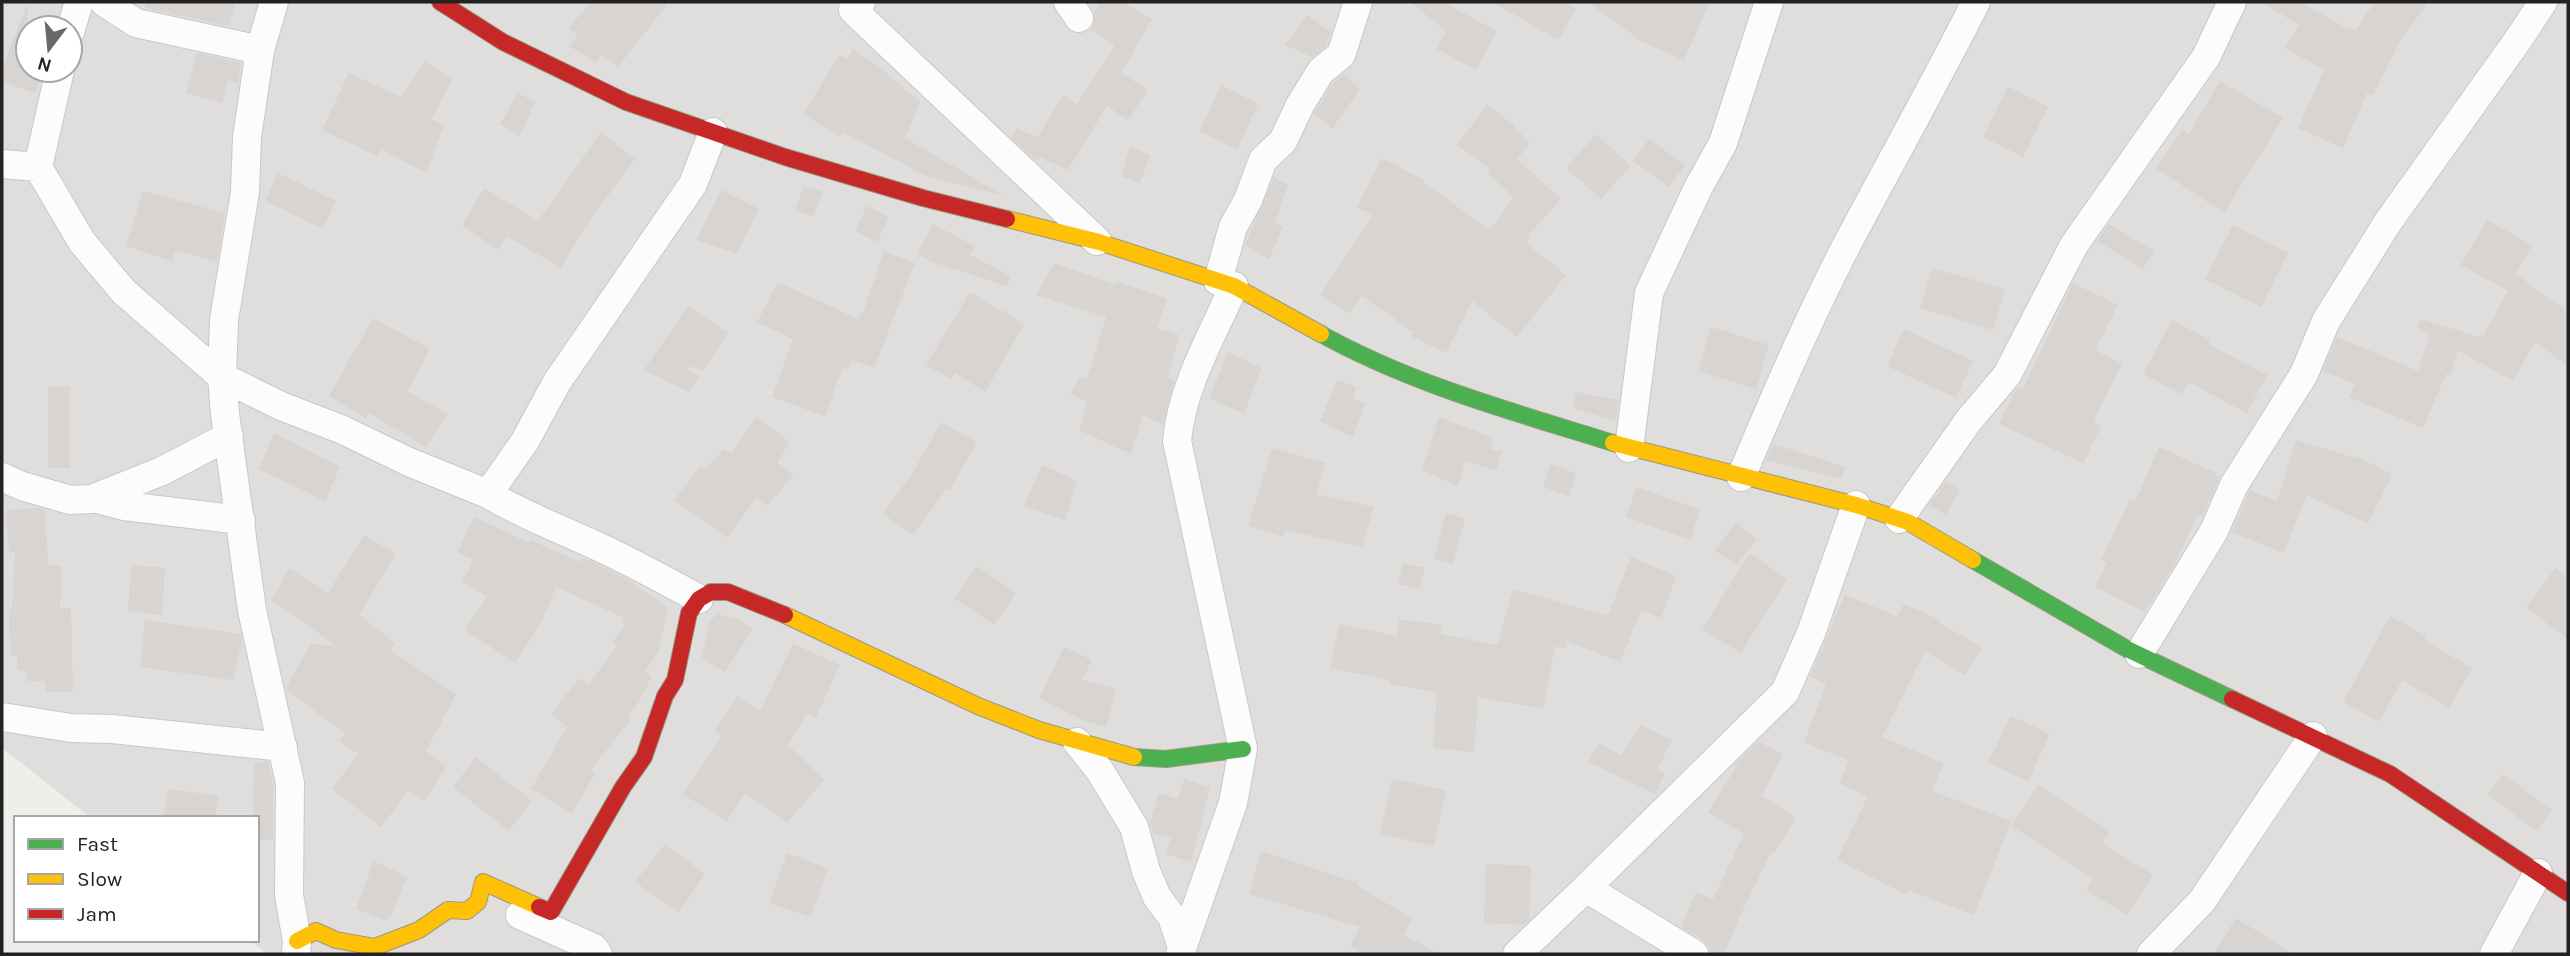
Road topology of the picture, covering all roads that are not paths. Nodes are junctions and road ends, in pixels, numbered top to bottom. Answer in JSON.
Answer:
{"nodes":[{"id":1,"x":104,"y":2,"type":"edge"},
{"id":2,"x":274,"y":2,"type":"edge"},
{"id":3,"x":440,"y":2,"type":"edge"},
{"id":4,"x":1358,"y":2,"type":"edge"},
{"id":5,"x":1769,"y":2,"type":"edge"},
{"id":6,"x":1976,"y":2,"type":"edge"},
{"id":7,"x":2232,"y":2,"type":"edge"},
{"id":8,"x":2543,"y":2,"type":"edge"},
{"id":9,"x":854,"y":5,"type":"edge"},
{"id":10,"x":260,"y":50,"type":"junction"},
{"id":11,"x":57,"y":84,"type":"edge"},
{"id":12,"x":713,"y":132,"type":"junction"},
{"id":13,"x":2,"y":164,"type":"edge"},
{"id":14,"x":38,"y":167,"type":"junction"},
{"id":15,"x":1100,"y":242,"type":"junction"},
{"id":16,"x":1226,"y":284,"type":"junction"},
{"id":17,"x":222,"y":377,"type":"junction"},
{"id":18,"x":229,"y":436,"type":"junction"},
{"id":19,"x":1629,"y":448,"type":"junction"},
{"id":20,"x":2,"y":477,"type":"edge"},
{"id":21,"x":1741,"y":478,"type":"junction"},
{"id":22,"x":488,"y":494,"type":"junction"},
{"id":23,"x":94,"y":498,"type":"junction"},
{"id":24,"x":1856,"y":505,"type":"junction"},
{"id":25,"x":1899,"y":519,"type":"junction"},
{"id":26,"x":241,"y":520,"type":"junction"},
{"id":27,"x":699,"y":599,"type":"junction"},
{"id":28,"x":2139,"y":654,"type":"junction"},
{"id":29,"x":2,"y":717,"type":"edge"},
{"id":30,"x":2313,"y":736,"type":"junction"},
{"id":31,"x":1077,"y":742,"type":"junction"},
{"id":32,"x":283,"y":747,"type":"junction"},
{"id":33,"x":1243,"y":749,"type":"junction"},
{"id":34,"x":2538,"y":873,"type":"junction"},
{"id":35,"x":1586,"y":888,"type":"junction"},
{"id":36,"x":2568,"y":893,"type":"edge"},
{"id":37,"x":478,"y":902,"type":"junction"},
{"id":38,"x":296,"y":948,"type":"edge"},
{"id":39,"x":1181,"y":951,"type":"edge"},
{"id":40,"x":598,"y":954,"type":"edge"},
{"id":41,"x":1517,"y":954,"type":"edge"},
{"id":42,"x":1694,"y":954,"type":"edge"},
{"id":43,"x":2151,"y":954,"type":"edge"},
{"id":44,"x":2494,"y":954,"type":"edge"}],
"edges":[{"from":1,"to":10,"type":"street"},
{"from":2,"to":10,"type":"street"},
{"from":3,"to":12,"type":"street"},
{"from":4,"to":16,"type":"street"},
{"from":5,"to":19,"type":"street"},
{"from":6,"to":21,"type":"street"},
{"from":7,"to":25,"type":"street"},
{"from":8,"to":28,"type":"street"},
{"from":9,"to":15,"type":"street"},
{"from":10,"to":17,"type":"street"},
{"from":11,"to":14,"type":"street"},
{"from":12,"to":15,"type":"street"},
{"from":12,"to":22,"type":"street"},
{"from":13,"to":14,"type":"street"},
{"from":14,"to":17,"type":"street"},
{"from":15,"to":16,"type":"street"},
{"from":16,"to":19,"type":"street"},
{"from":16,"to":33,"type":"street"},
{"from":17,"to":18,"type":"street"},
{"from":17,"to":22,"type":"street"},
{"from":18,"to":23,"type":"street"},
{"from":18,"to":26,"type":"street"},
{"from":19,"to":21,"type":"street"},
{"from":20,"to":23,"type":"street"},
{"from":21,"to":24,"type":"street"},
{"from":22,"to":27,"type":"street"},
{"from":23,"to":26,"type":"street"},
{"from":24,"to":25,"type":"street"},
{"from":24,"to":35,"type":"street"},
{"from":25,"to":28,"type":"street"},
{"from":26,"to":32,"type":"street"},
{"from":27,"to":31,"type":"street"},
{"from":27,"to":37,"type":"street"},
{"from":28,"to":30,"type":"street"},
{"from":29,"to":32,"type":"street"},
{"from":30,"to":34,"type":"street"},
{"from":30,"to":43,"type":"street"},
{"from":31,"to":33,"type":"street"},
{"from":31,"to":39,"type":"street"},
{"from":32,"to":38,"type":"street"},
{"from":33,"to":39,"type":"street"},
{"from":34,"to":36,"type":"street"},
{"from":34,"to":44,"type":"street"},
{"from":35,"to":41,"type":"street"},
{"from":35,"to":42,"type":"street"},
{"from":37,"to":38,"type":"street"},
{"from":37,"to":40,"type":"street"}]}
